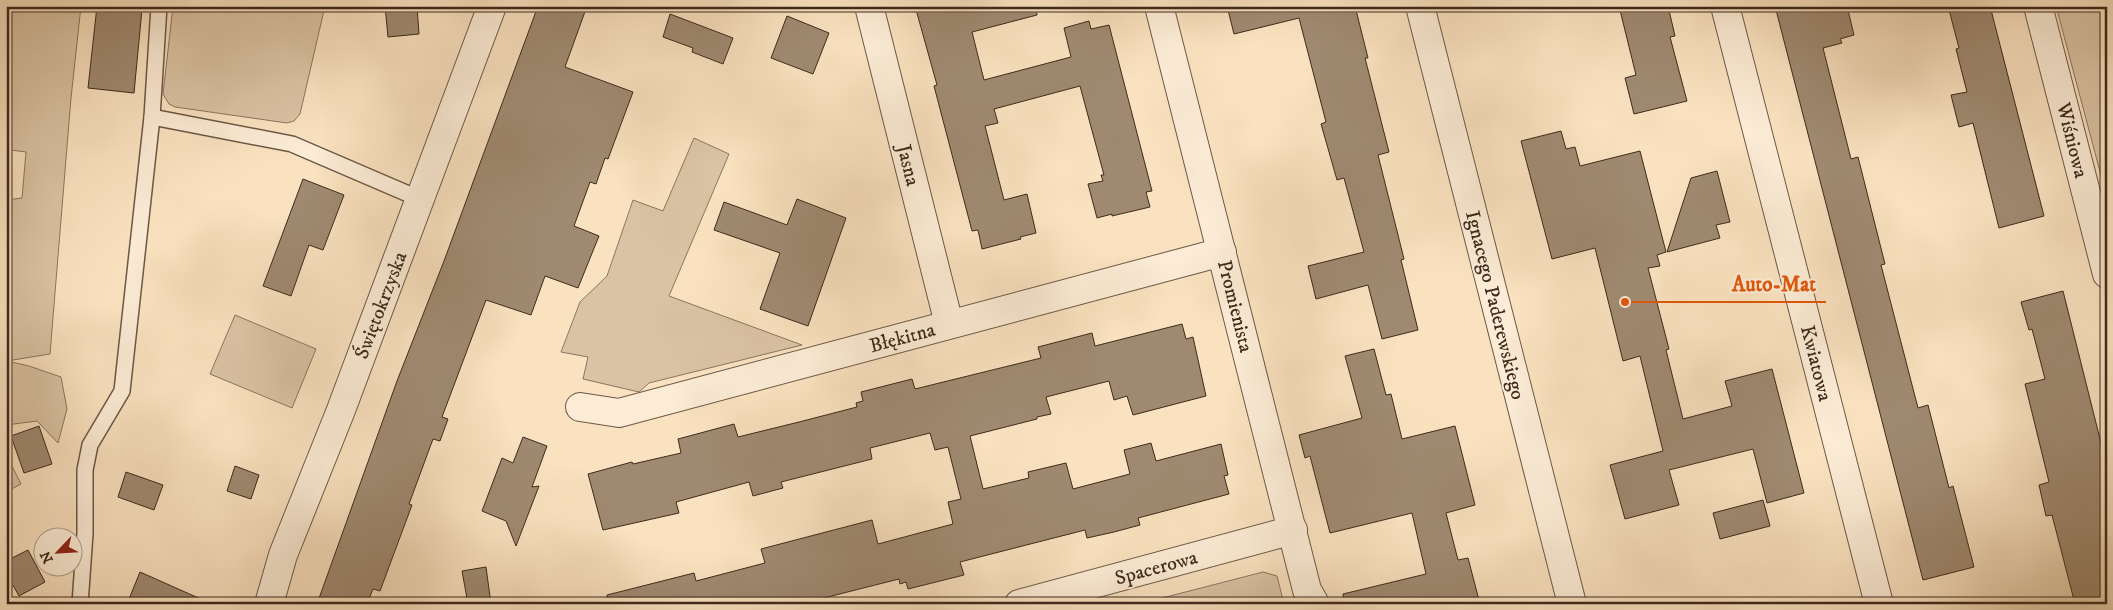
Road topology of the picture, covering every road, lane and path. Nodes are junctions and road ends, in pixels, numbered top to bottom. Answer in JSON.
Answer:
{"nodes":[{"id":1,"x":160,"y":6,"type":"edge"},
{"id":2,"x":492,"y":6,"type":"edge"},
{"id":3,"x":869,"y":6,"type":"edge"},
{"id":4,"x":1159,"y":6,"type":"edge"},
{"id":5,"x":1420,"y":6,"type":"edge"},
{"id":6,"x":1725,"y":6,"type":"edge"},
{"id":7,"x":2038,"y":6,"type":"edge"},
{"id":8,"x":152,"y":117,"type":"junction"},
{"id":9,"x":420,"y":199,"type":"junction"},
{"id":10,"x":1222,"y":252,"type":"junction"},
{"id":11,"x":2107,"y":274,"type":"edge"},
{"id":12,"x":949,"y":324,"type":"junction"},
{"id":13,"x":580,"y":407,"type":"dead end"},
{"id":14,"x":1293,"y":530,"type":"junction"},
{"id":15,"x":80,"y":604,"type":"edge"},
{"id":16,"x":269,"y":604,"type":"edge"},
{"id":17,"x":1019,"y":604,"type":"edge"},
{"id":18,"x":1315,"y":604,"type":"edge"},
{"id":19,"x":1572,"y":604,"type":"edge"},
{"id":20,"x":1879,"y":604,"type":"edge"}],
"edges":[{"from":1,"to":8,"type":"lane"},
{"from":2,"to":9,"type":"street","name":"Świętokrzyska"},
{"from":3,"to":12,"type":"street","name":"Jasna"},
{"from":4,"to":10,"type":"street","name":"Promienista"},
{"from":5,"to":19,"type":"street","name":"Ignacego Paderewskiego"},
{"from":6,"to":20,"type":"street","name":"Kwiatowa"},
{"from":7,"to":11,"type":"street","name":"Wiśniowa"},
{"from":8,"to":9,"type":"lane"},
{"from":8,"to":15,"type":"lane"},
{"from":9,"to":16,"type":"street","name":"Świętokrzyska"},
{"from":10,"to":12,"type":"street","name":"Błękitna"},
{"from":10,"to":14,"type":"street","name":"Promienista"},
{"from":12,"to":13,"type":"street","name":"Błękitna"},
{"from":14,"to":17,"type":"street","name":"Spacerowa"},
{"from":14,"to":18,"type":"street","name":"Promienista"}]}
